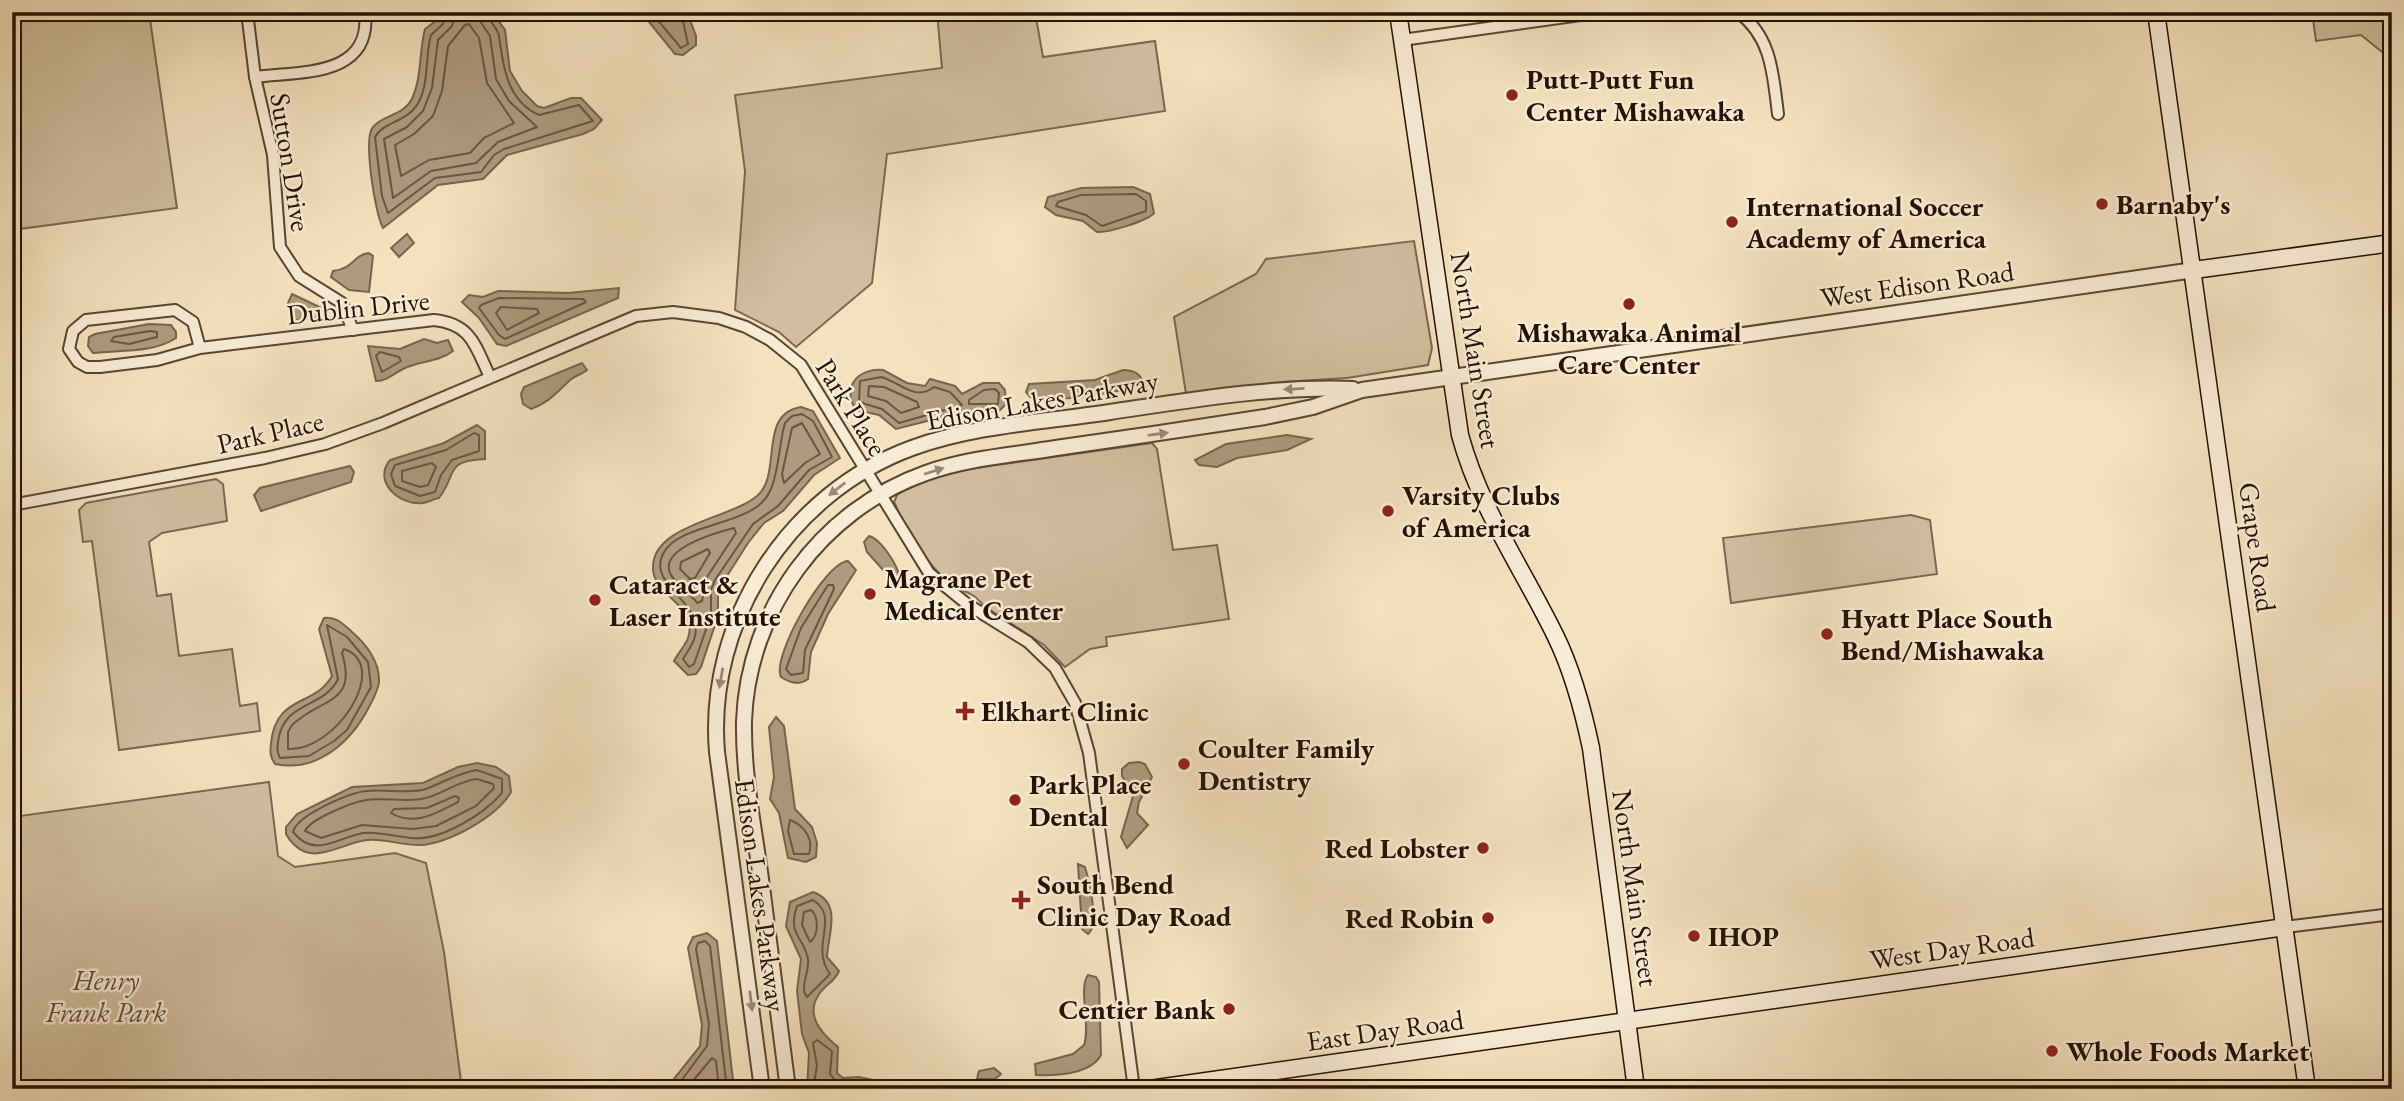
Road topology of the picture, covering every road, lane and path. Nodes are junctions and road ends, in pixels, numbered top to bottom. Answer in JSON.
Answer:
{"nodes":[{"id":1,"x":247,"y":12,"type":"edge"},
{"id":2,"x":365,"y":12,"type":"edge"},
{"id":3,"x":1398,"y":12,"type":"edge"},
{"id":4,"x":1602,"y":12,"type":"edge"},
{"id":5,"x":1738,"y":12,"type":"edge"},
{"id":6,"x":2156,"y":12,"type":"edge"},
{"id":7,"x":1402,"y":40,"type":"junction"},
{"id":8,"x":255,"y":77,"type":"junction"},
{"id":9,"x":1778,"y":114,"type":"dead end"},
{"id":10,"x":2392,"y":243,"type":"edge"},
{"id":11,"x":2194,"y":270,"type":"junction"},
{"id":12,"x":352,"y":330,"type":"junction"},
{"id":13,"x":200,"y":348,"type":"junction"},
{"id":14,"x":1450,"y":376,"type":"junction"},
{"id":15,"x":490,"y":377,"type":"junction"},
{"id":16,"x":1362,"y":390,"type":"junction"},
{"id":17,"x":865,"y":470,"type":"junction"},
{"id":18,"x":879,"y":495,"type":"junction"},
{"id":19,"x":12,"y":505,"type":"edge"},
{"id":20,"x":2392,"y":914,"type":"edge"},
{"id":21,"x":2285,"y":927,"type":"junction"},
{"id":22,"x":1628,"y":1022,"type":"junction"},
{"id":23,"x":762,"y":1089,"type":"edge"},
{"id":24,"x":788,"y":1089,"type":"edge"},
{"id":25,"x":1134,"y":1089,"type":"edge"},
{"id":26,"x":1150,"y":1089,"type":"edge"},
{"id":27,"x":1636,"y":1089,"type":"edge"},
{"id":28,"x":2307,"y":1089,"type":"edge"}],
"edges":[{"from":1,"to":8,"type":"street","name":"Sutton Drive"},
{"from":2,"to":8,"type":"street"},
{"from":3,"to":7,"type":"main road","name":"North Main Street"},
{"from":4,"to":7,"type":"street"},
{"from":5,"to":9,"type":"street"},
{"from":6,"to":11,"type":"main road","name":"Grape Road"},
{"from":7,"to":14,"type":"main road","name":"North Main Street"},
{"from":8,"to":12,"type":"street","name":"Sutton Drive"},
{"from":10,"to":11,"type":"main road","name":"West Edison Road"},
{"from":11,"to":14,"type":"street","name":"West Edison Road"},
{"from":11,"to":21,"type":"main road","name":"Grape Road"},
{"from":12,"to":13,"type":"street","name":"Dublin Drive"},
{"from":12,"to":15,"type":"street","name":"Dublin Drive"},
{"from":13,"to":13,"type":"street","name":"Dublin Drive"},
{"from":14,"to":16,"type":"street","name":"Edison Lakes Parkway"},
{"from":14,"to":22,"type":"main road","name":"North Main Street"},
{"from":15,"to":17,"type":"street","name":"Park Place"},
{"from":15,"to":19,"type":"street","name":"Park Place"},
{"from":16,"to":17,"type":"street","name":"Edison Lakes Parkway","one_way":true},
{"from":18,"to":16,"type":"street","name":"Edison Lakes Parkway","one_way":true},
{"from":17,"to":18,"type":"street","name":"Park Place"},
{"from":17,"to":23,"type":"street","name":"Edison Lakes Parkway","one_way":true},
{"from":18,"to":24,"type":"street","name":"Edison Lakes Parkway"},
{"from":18,"to":25,"type":"street","name":"Park Place"},
{"from":20,"to":21,"type":"street"},
{"from":21,"to":22,"type":"main road","name":"West Day Road"},
{"from":21,"to":28,"type":"main road","name":"Grape Road"},
{"from":22,"to":26,"type":"main road","name":"East Day Road"},
{"from":22,"to":27,"type":"main road","name":"North Main Street"}]}
